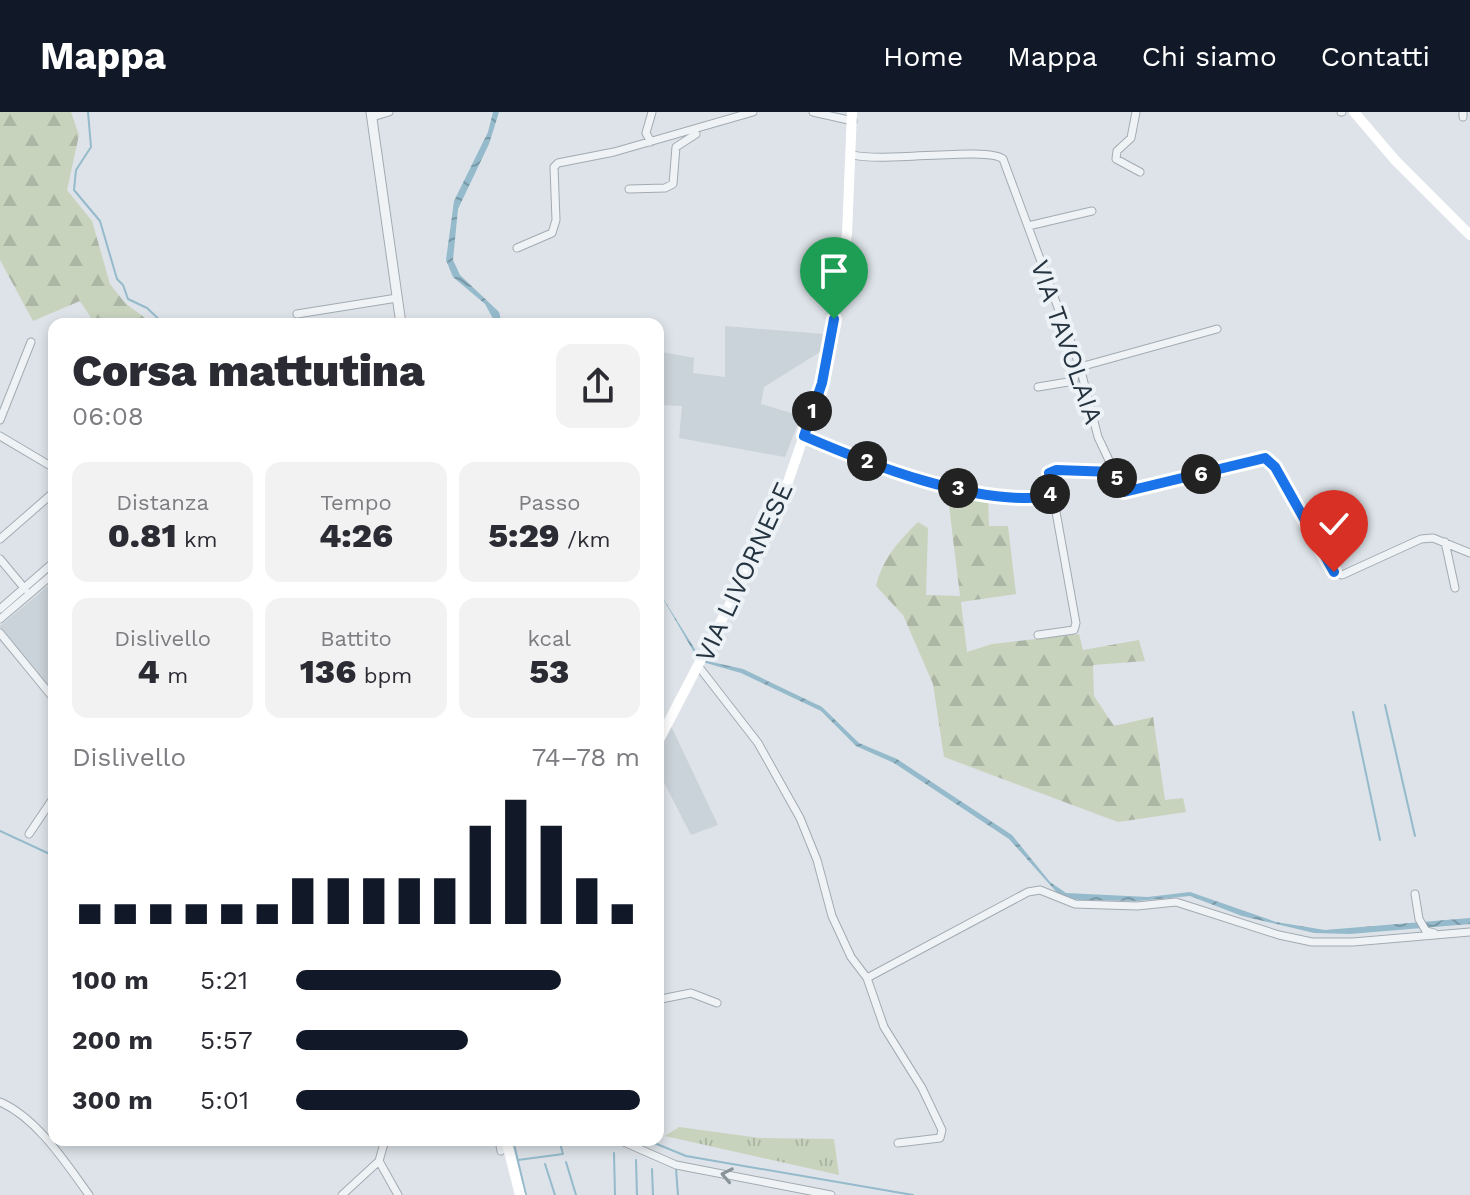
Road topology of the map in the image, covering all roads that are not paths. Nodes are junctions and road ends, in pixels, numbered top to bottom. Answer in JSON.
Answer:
{"nodes":[{"id":1,"x":389,"y":112,"type":"edge"},
{"id":2,"x":652,"y":112,"type":"edge"},
{"id":3,"x":753,"y":112,"type":"edge"},
{"id":4,"x":813,"y":112,"type":"edge"},
{"id":5,"x":1136,"y":112,"type":"edge"},
{"id":6,"x":1354,"y":112,"type":"edge"},
{"id":7,"x":371,"y":115,"type":"edge"},
{"id":8,"x":853,"y":117,"type":"edge"},
{"id":9,"x":723,"y":121,"type":"junction"},
{"id":10,"x":651,"y":142,"type":"junction"},
{"id":11,"x":853,"y":155,"type":"junction"},
{"id":12,"x":1140,"y":172,"type":"dead end"},
{"id":13,"x":629,"y":189,"type":"dead end"},
{"id":14,"x":1092,"y":211,"type":"dead end"},
{"id":15,"x":1028,"y":226,"type":"junction"},
{"id":16,"x":1470,"y":235,"type":"edge"},
{"id":17,"x":517,"y":248,"type":"dead end"},
{"id":18,"x":397,"y":298,"type":"junction"},
{"id":19,"x":297,"y":314,"type":"dead end"},
{"id":20,"x":400,"y":318,"type":"edge"},
{"id":21,"x":1217,"y":329,"type":"dead end"},
{"id":22,"x":31,"y":342,"type":"dead end"},
{"id":23,"x":1076,"y":357,"type":"junction"},
{"id":24,"x":1080,"y":367,"type":"junction"},
{"id":25,"x":1038,"y":387,"type":"dead end"},
{"id":26,"x":0,"y":420,"type":"edge"},
{"id":27,"x":0,"y":436,"type":"edge"},
{"id":28,"x":804,"y":436,"type":"junction"},
{"id":29,"x":48,"y":464,"type":"edge"},
{"id":30,"x":1114,"y":472,"type":"junction"},
{"id":31,"x":1051,"y":492,"type":"junction"},
{"id":32,"x":48,"y":497,"type":"edge"},
{"id":33,"x":0,"y":539,"type":"edge"},
{"id":34,"x":1445,"y":542,"type":"junction"},
{"id":35,"x":1470,"y":553,"type":"edge"},
{"id":36,"x":0,"y":559,"type":"edge"},
{"id":37,"x":48,"y":568,"type":"edge"},
{"id":38,"x":48,"y":577,"type":"edge"},
{"id":39,"x":1455,"y":588,"type":"dead end"},
{"id":40,"x":27,"y":591,"type":"junction"},
{"id":41,"x":0,"y":609,"type":"edge"},
{"id":42,"x":0,"y":619,"type":"edge"},
{"id":43,"x":0,"y":633,"type":"edge"},
{"id":44,"x":1038,"y":635,"type":"dead end"},
{"id":45,"x":699,"y":666,"type":"junction"},
{"id":46,"x":48,"y":692,"type":"edge"},
{"id":47,"x":664,"y":731,"type":"edge"},
{"id":48,"x":48,"y":806,"type":"edge"},
{"id":49,"x":29,"y":834,"type":"dead end"},
{"id":50,"x":1415,"y":894,"type":"dead end"},
{"id":51,"x":1470,"y":932,"type":"edge"},
{"id":52,"x":1444,"y":935,"type":"junction"},
{"id":53,"x":867,"y":978,"type":"junction"},
{"id":54,"x":664,"y":998,"type":"edge"},
{"id":55,"x":717,"y":1003,"type":"dead end"},
{"id":56,"x":0,"y":1102,"type":"edge"},
{"id":57,"x":898,"y":1143,"type":"dead end"},
{"id":58,"x":48,"y":1146,"type":"edge"},
{"id":59,"x":48,"y":1146,"type":"edge"},
{"id":60,"x":383,"y":1146,"type":"edge"},
{"id":61,"x":504,"y":1146,"type":"edge"},
{"id":62,"x":633,"y":1146,"type":"edge"},
{"id":63,"x":379,"y":1161,"type":"junction"},
{"id":64,"x":89,"y":1195,"type":"edge"},
{"id":65,"x":342,"y":1195,"type":"edge"},
{"id":66,"x":398,"y":1195,"type":"edge"},
{"id":67,"x":520,"y":1195,"type":"edge"},
{"id":68,"x":831,"y":1195,"type":"edge"}],
"edges":[{"from":1,"to":7,"type":"street"},
{"from":2,"to":10,"type":"street"},
{"from":3,"to":9,"type":"street"},
{"from":4,"to":8,"type":"street"},
{"from":5,"to":12,"type":"street"},
{"from":6,"to":16,"type":"main road"},
{"from":7,"to":18,"type":"street"},
{"from":8,"to":11,"type":"main road","name":"VIA LIVORNESE"},
{"from":9,"to":10,"type":"street"},
{"from":9,"to":13,"type":"street"},
{"from":10,"to":17,"type":"street"},
{"from":11,"to":15,"type":"street","name":"VIA TAVOLAIA"},
{"from":11,"to":28,"type":"main road","name":"VIA LIVORNESE"},
{"from":14,"to":15,"type":"street"},
{"from":15,"to":23,"type":"street","name":"VIA TAVOLAIA"},
{"from":18,"to":19,"type":"street"},
{"from":18,"to":20,"type":"street"},
{"from":21,"to":24,"type":"street"},
{"from":22,"to":26,"type":"street"},
{"from":23,"to":24,"type":"street","name":"VIA TAVOLAIA"},
{"from":23,"to":25,"type":"street"},
{"from":24,"to":30,"type":"street","name":"VIA TAVOLAIA"},
{"from":27,"to":29,"type":"street"},
{"from":28,"to":31,"type":"street"},
{"from":28,"to":45,"type":"main road","name":"VIA LIVORNESE"},
{"from":30,"to":31,"type":"street"},
{"from":30,"to":34,"type":"street"},
{"from":31,"to":44,"type":"street"},
{"from":32,"to":33,"type":"street"},
{"from":34,"to":35,"type":"street"},
{"from":34,"to":39,"type":"street"},
{"from":36,"to":40,"type":"street"},
{"from":37,"to":40,"type":"street"},
{"from":38,"to":40,"type":"street"},
{"from":40,"to":41,"type":"street"},
{"from":40,"to":42,"type":"street"},
{"from":43,"to":46,"type":"street"},
{"from":45,"to":47,"type":"main road","name":"VIA LIVORNESE"},
{"from":45,"to":53,"type":"street"},
{"from":48,"to":49,"type":"street"},
{"from":50,"to":52,"type":"street"},
{"from":51,"to":52,"type":"street"},
{"from":52,"to":53,"type":"street"},
{"from":53,"to":57,"type":"street"},
{"from":54,"to":55,"type":"street"},
{"from":56,"to":59,"type":"street"},
{"from":58,"to":64,"type":"street"},
{"from":60,"to":63,"type":"street"},
{"from":61,"to":67,"type":"main road"},
{"from":68,"to":62,"type":"street","one_way":true},
{"from":63,"to":65,"type":"street"},
{"from":63,"to":66,"type":"street"}]}
